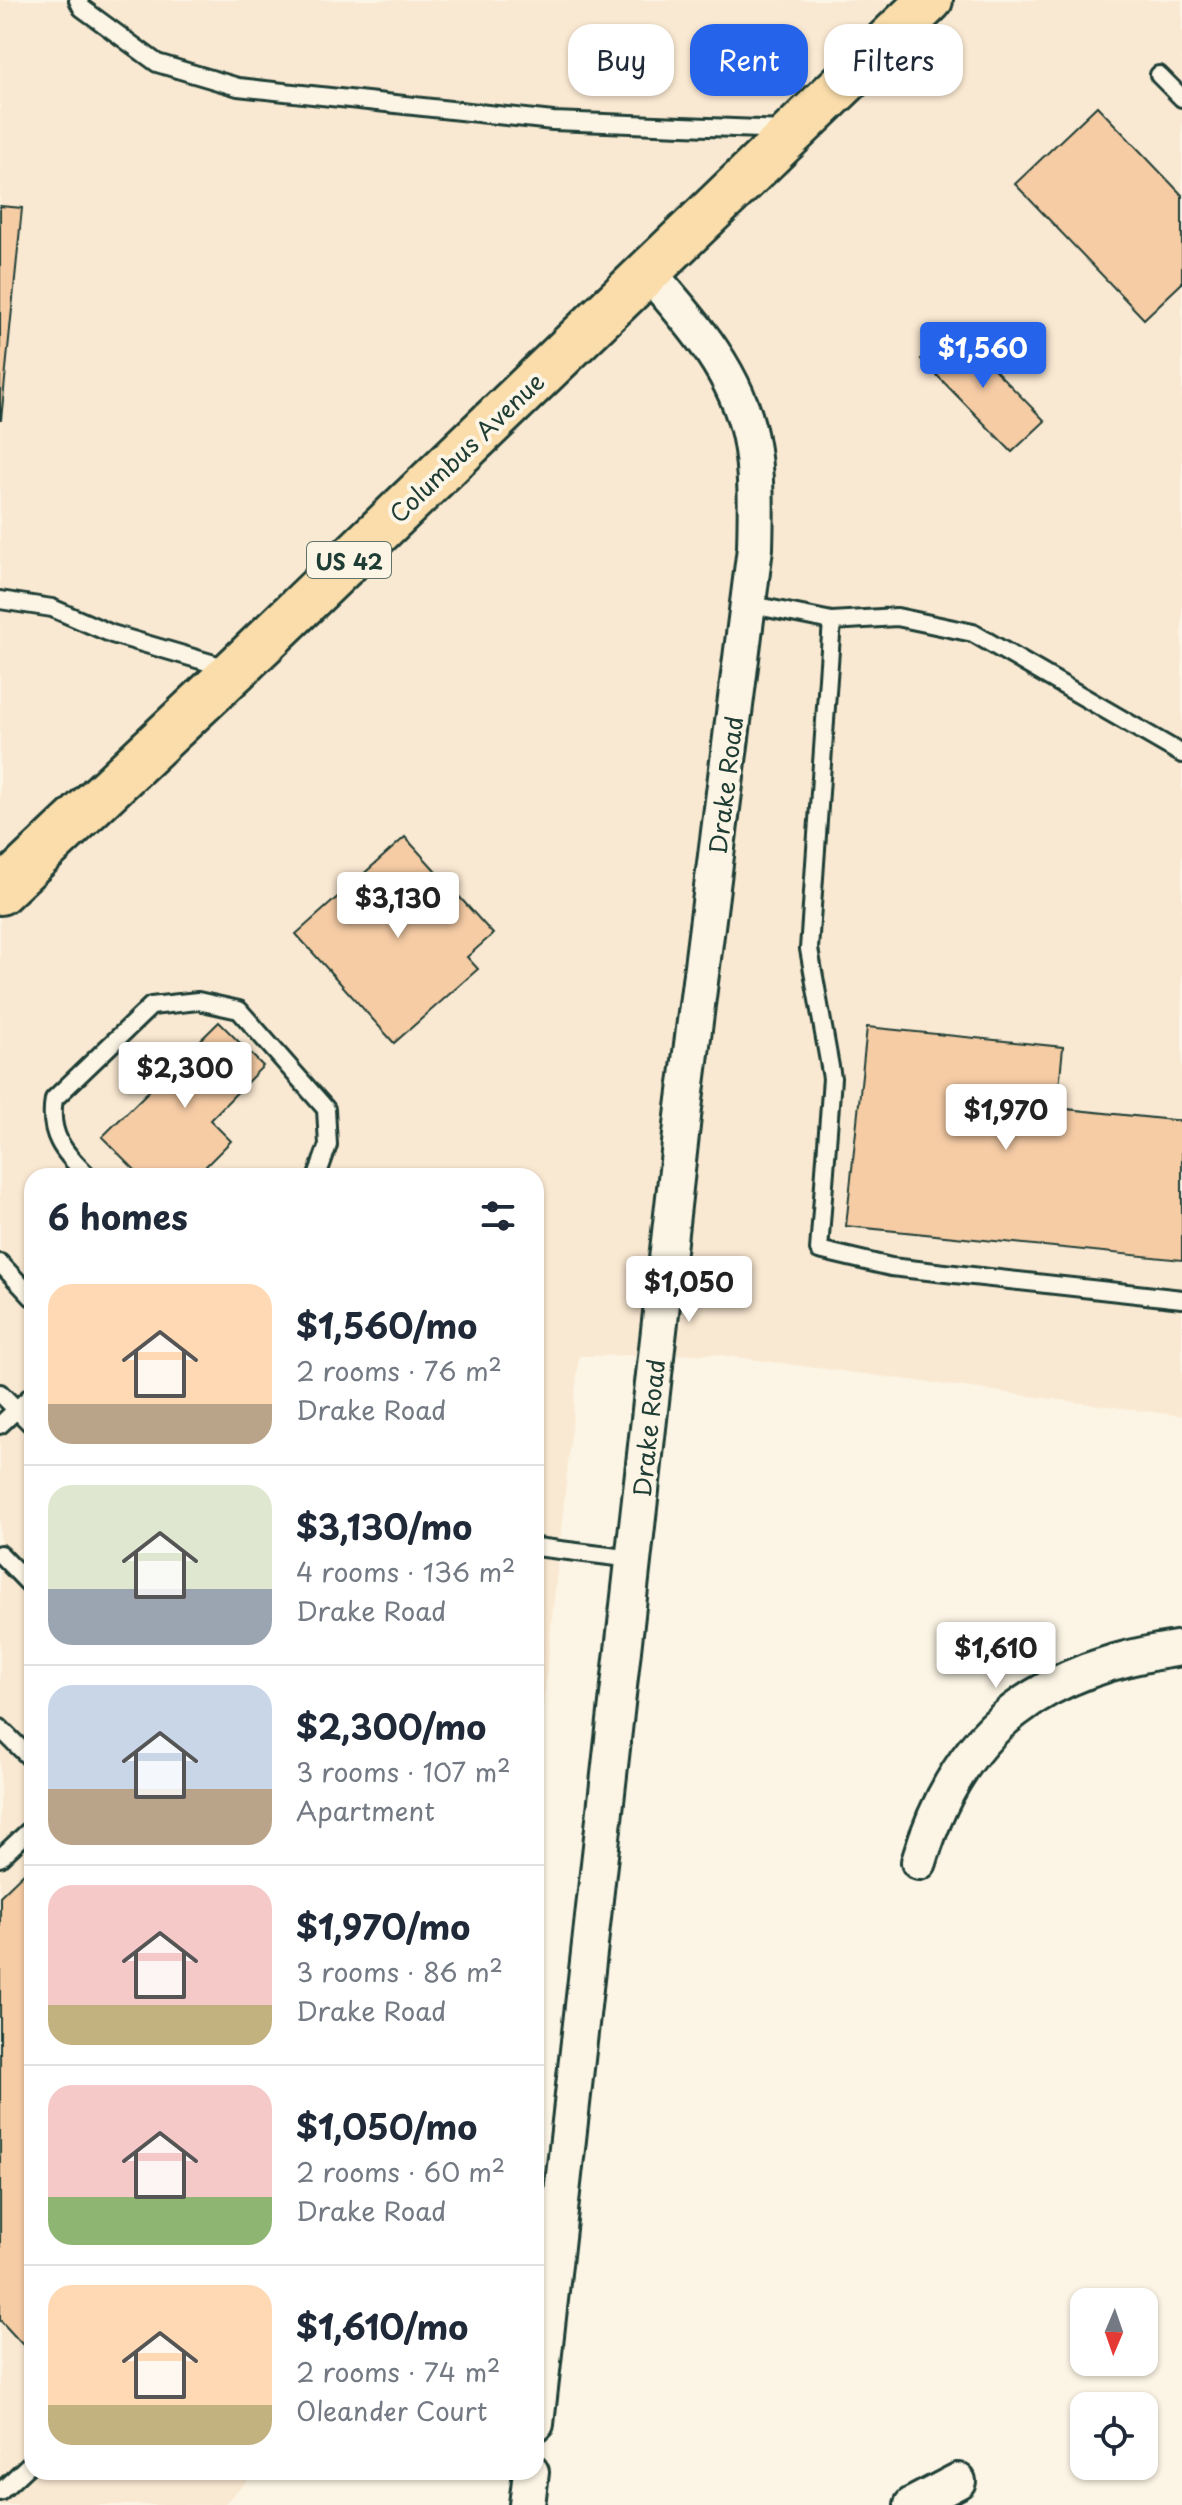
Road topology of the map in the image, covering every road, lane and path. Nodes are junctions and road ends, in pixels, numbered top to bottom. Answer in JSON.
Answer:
{"nodes":[{"id":1,"x":78,"y":0,"type":"edge"},
{"id":2,"x":930,"y":0,"type":"edge"},
{"id":3,"x":1159,"y":75,"type":"dead end"},
{"id":4,"x":1182,"y":98,"type":"edge"},
{"id":5,"x":795,"y":130,"type":"junction"},
{"id":6,"x":648,"y":272,"type":"junction"},
{"id":7,"x":0,"y":600,"type":"edge"},
{"id":8,"x":747,"y":604,"type":"junction"},
{"id":9,"x":832,"y":621,"type":"junction"},
{"id":10,"x":235,"y":670,"type":"junction"},
{"id":11,"x":1182,"y":754,"type":"edge"},
{"id":12,"x":0,"y":892,"type":"edge"},
{"id":13,"x":80,"y":1168,"type":"edge"},
{"id":14,"x":320,"y":1168,"type":"edge"},
{"id":15,"x":0,"y":1263,"type":"edge"},
{"id":16,"x":24,"y":1288,"type":"edge"},
{"id":17,"x":1182,"y":1299,"type":"edge"},
{"id":18,"x":0,"y":1393,"type":"edge"},
{"id":19,"x":24,"y":1402,"type":"edge"},
{"id":20,"x":17,"y":1409,"type":"junction"},
{"id":21,"x":24,"y":1416,"type":"edge"},
{"id":22,"x":0,"y":1425,"type":"edge"},
{"id":23,"x":544,"y":1548,"type":"edge"},
{"id":24,"x":0,"y":1554,"type":"edge"},
{"id":25,"x":633,"y":1559,"type":"junction"},
{"id":26,"x":24,"y":1579,"type":"edge"},
{"id":27,"x":1182,"y":1648,"type":"edge"},
{"id":28,"x":0,"y":1728,"type":"edge"},
{"id":29,"x":24,"y":1752,"type":"edge"},
{"id":30,"x":24,"y":1836,"type":"edge"},
{"id":31,"x":0,"y":1858,"type":"edge"},
{"id":32,"x":919,"y":1862,"type":"dead end"},
{"id":33,"x":544,"y":2353,"type":"edge"},
{"id":34,"x":24,"y":2470,"type":"edge"},
{"id":35,"x":530,"y":2480,"type":"edge"},
{"id":36,"x":958,"y":2481,"type":"dead end"},
{"id":37,"x":0,"y":2492,"type":"edge"},
{"id":38,"x":527,"y":2505,"type":"edge"},
{"id":39,"x":912,"y":2505,"type":"edge"}],
"edges":[{"from":1,"to":5,"type":"lane"},
{"from":2,"to":5,"type":"main road","name":"Columbus Avenue","number":"US 42"},
{"from":3,"to":4,"type":"lane"},
{"from":5,"to":6,"type":"main road","name":"Columbus Avenue","number":"US 42"},
{"from":6,"to":8,"type":"street","name":"Drake Road"},
{"from":6,"to":10,"type":"main road","name":"Columbus Avenue","number":"US 42"},
{"from":7,"to":10,"type":"lane"},
{"from":8,"to":9,"type":"lane"},
{"from":8,"to":25,"type":"street","name":"Drake Road"},
{"from":9,"to":11,"type":"lane"},
{"from":9,"to":17,"type":"lane"},
{"from":10,"to":12,"type":"main road","name":"Columbus Avenue","number":"US 42"},
{"from":13,"to":14,"type":"lane"},
{"from":15,"to":16,"type":"lane"},
{"from":18,"to":20,"type":"lane"},
{"from":19,"to":20,"type":"lane"},
{"from":20,"to":21,"type":"lane"},
{"from":20,"to":22,"type":"lane"},
{"from":23,"to":25,"type":"lane"},
{"from":24,"to":26,"type":"lane"},
{"from":25,"to":33,"type":"street","name":"Drake Road"},
{"from":27,"to":32,"type":"street"},
{"from":28,"to":29,"type":"lane"},
{"from":30,"to":31,"type":"lane"},
{"from":34,"to":37,"type":"lane"},
{"from":35,"to":38,"type":"street"},
{"from":36,"to":39,"type":"street"}]}
